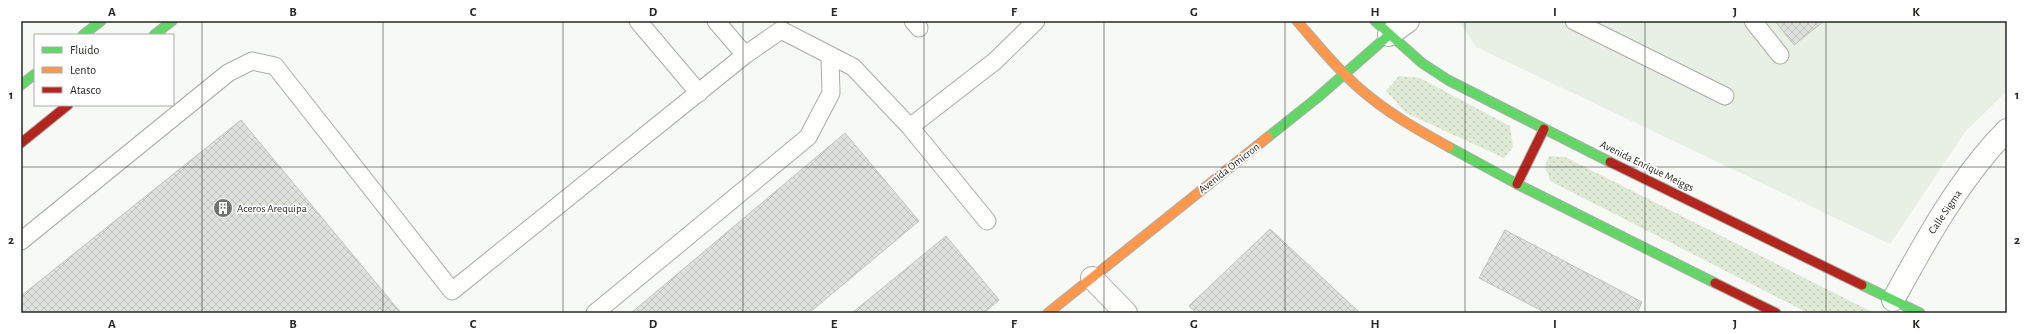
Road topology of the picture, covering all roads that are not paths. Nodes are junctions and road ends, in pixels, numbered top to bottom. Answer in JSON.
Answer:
{"nodes":[{"id":1,"x":101,"y":21,"type":"edge"},
{"id":2,"x":172,"y":21,"type":"edge"},
{"id":3,"x":638,"y":21,"type":"edge"},
{"id":4,"x":716,"y":21,"type":"edge"},
{"id":5,"x":1036,"y":21,"type":"edge"},
{"id":6,"x":1297,"y":21,"type":"edge"},
{"id":7,"x":1408,"y":21,"type":"edge"},
{"id":8,"x":1574,"y":21,"type":"edge"},
{"id":9,"x":1753,"y":21,"type":"edge"},
{"id":10,"x":778,"y":26,"type":"edge"},
{"id":11,"x":1382,"y":28,"type":"edge"},
{"id":12,"x":85,"y":34,"type":"edge"},
{"id":13,"x":155,"y":34,"type":"edge"},
{"id":14,"x":745,"y":55,"type":"junction"},
{"id":15,"x":1780,"y":55,"type":"dead end"},
{"id":16,"x":830,"y":56,"type":"junction"},
{"id":17,"x":1344,"y":74,"type":"junction"},
{"id":18,"x":34,"y":75,"type":"edge"},
{"id":19,"x":21,"y":86,"type":"edge"},
{"id":20,"x":699,"y":93,"type":"junction"},
{"id":21,"x":1725,"y":96,"type":"dead end"},
{"id":22,"x":67,"y":106,"type":"edge"},
{"id":23,"x":910,"y":127,"type":"junction"},
{"id":24,"x":1544,"y":129,"type":"junction"},
{"id":25,"x":2007,"y":130,"type":"edge"},
{"id":26,"x":21,"y":143,"type":"edge"},
{"id":27,"x":1517,"y":184,"type":"junction"},
{"id":28,"x":987,"y":221,"type":"dead end"},
{"id":29,"x":21,"y":241,"type":"edge"},
{"id":30,"x":1092,"y":278,"type":"junction"},
{"id":31,"x":1893,"y":300,"type":"junction"},
{"id":32,"x":595,"y":313,"type":"edge"},
{"id":33,"x":1048,"y":313,"type":"edge"},
{"id":34,"x":1126,"y":313,"type":"edge"},
{"id":35,"x":1776,"y":313,"type":"edge"},
{"id":36,"x":1920,"y":313,"type":"edge"}],
"edges":[{"from":1,"to":12,"type":"main road"},
{"from":2,"to":13,"type":"main road"},
{"from":3,"to":20,"type":"lane"},
{"from":4,"to":14,"type":"lane"},
{"from":5,"to":23,"type":"lane"},
{"from":6,"to":17,"type":"main road"},
{"from":7,"to":11,"type":"street","name":"Avenida Omicron"},
{"from":8,"to":21,"type":"lane"},
{"from":9,"to":15,"type":"lane"},
{"from":10,"to":14,"type":"lane"},
{"from":10,"to":16,"type":"lane"},
{"from":11,"to":17,"type":"main road","name":"Avenida Omicron"},
{"from":11,"to":24,"type":"main road","name":"Avenida Enrique Meiggs"},
{"from":14,"to":20,"type":"lane"},
{"from":16,"to":23,"type":"lane"},
{"from":16,"to":32,"type":"lane"},
{"from":17,"to":27,"type":"main road"},
{"from":17,"to":30,"type":"main road","name":"Avenida Omicron"},
{"from":18,"to":19,"type":"main road"},
{"from":20,"to":29,"type":"lane"},
{"from":22,"to":26,"type":"main road"},
{"from":23,"to":28,"type":"lane"},
{"from":24,"to":27,"type":"main road"},
{"from":24,"to":31,"type":"main road","name":"Avenida Enrique Meiggs"},
{"from":25,"to":31,"type":"street","name":"Calle Sigma"},
{"from":27,"to":35,"type":"main road"},
{"from":30,"to":33,"type":"main road","name":"Avenida Omicron"},
{"from":30,"to":34,"type":"street"},
{"from":31,"to":36,"type":"main road","name":"Avenida Enrique Meiggs"}]}
